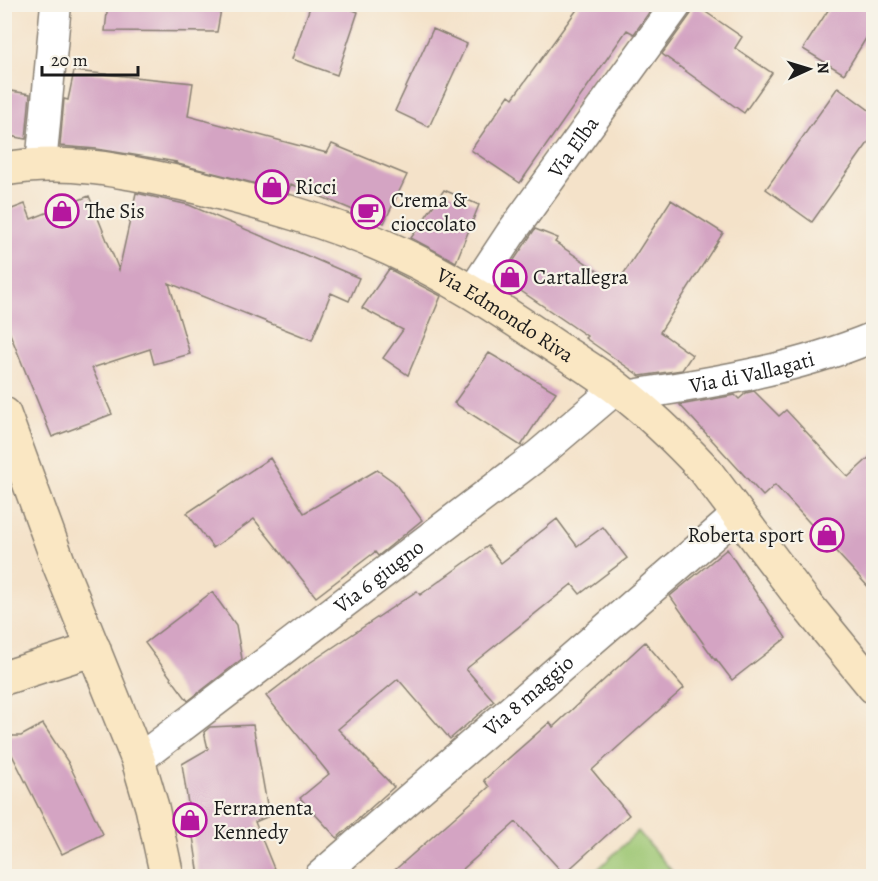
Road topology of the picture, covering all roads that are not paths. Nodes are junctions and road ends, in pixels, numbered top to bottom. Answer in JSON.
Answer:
{"nodes":[{"id":1,"x":56,"y":4,"type":"edge"},
{"id":2,"x":677,"y":4,"type":"edge"},
{"id":3,"x":41,"y":165,"type":"junction"},
{"id":4,"x":4,"y":169,"type":"edge"},
{"id":5,"x":472,"y":292,"type":"junction"},
{"id":6,"x":873,"y":337,"type":"edge"},
{"id":7,"x":622,"y":392,"type":"junction"},
{"id":8,"x":4,"y":414,"type":"edge"},
{"id":9,"x":738,"y":514,"type":"junction"},
{"id":10,"x":94,"y":650,"type":"junction"},
{"id":11,"x":4,"y":678,"type":"edge"},
{"id":12,"x":873,"y":687,"type":"edge"},
{"id":13,"x":138,"y":760,"type":"junction"},
{"id":14,"x":167,"y":876,"type":"edge"},
{"id":15,"x":320,"y":876,"type":"edge"}],
"edges":[{"from":1,"to":3,"type":"street"},
{"from":2,"to":5,"type":"street","name":"Via Elba"},
{"from":3,"to":4,"type":"street","name":"Via Edmondo Riva"},
{"from":3,"to":5,"type":"street","name":"Via Edmondo Riva"},
{"from":5,"to":7,"type":"street","name":"Via Edmondo Riva"},
{"from":6,"to":7,"type":"street","name":"Via di Vallagati"},
{"from":7,"to":9,"type":"street","name":"Via Edmondo Riva"},
{"from":7,"to":13,"type":"street","name":"Via 6 giugno"},
{"from":8,"to":10,"type":"street"},
{"from":9,"to":12,"type":"street","name":"Via Edmondo Riva"},
{"from":9,"to":15,"type":"street","name":"Via 8 maggio"},
{"from":10,"to":11,"type":"street"},
{"from":10,"to":13,"type":"street"},
{"from":13,"to":14,"type":"street"}]}
